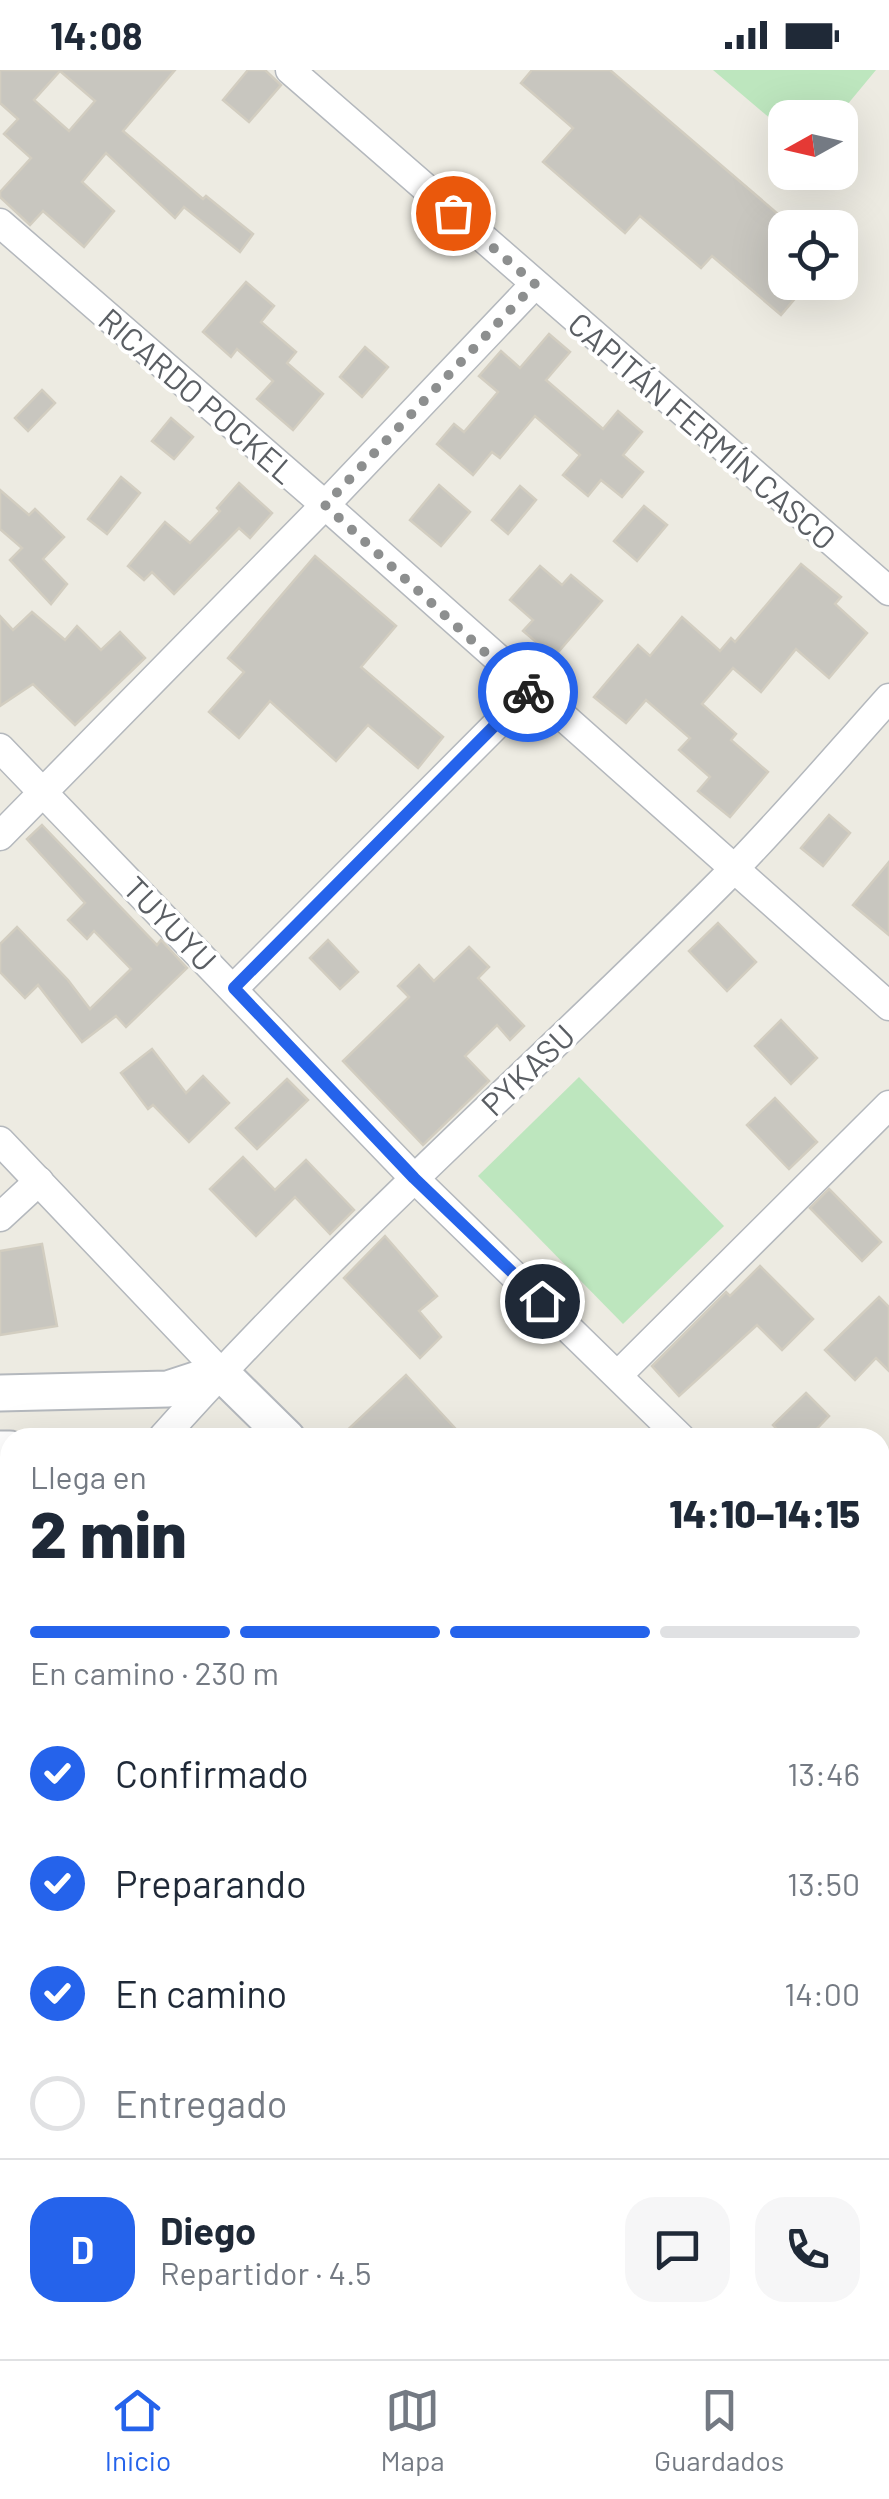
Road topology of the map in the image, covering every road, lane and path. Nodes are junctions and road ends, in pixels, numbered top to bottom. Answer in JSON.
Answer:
{"nodes":[{"id":1,"x":290,"y":70,"type":"edge"},
{"id":2,"x":0,"y":223,"type":"edge"},
{"id":3,"x":535,"y":284,"type":"junction"},
{"id":4,"x":325,"y":505,"type":"junction"},
{"id":5,"x":889,"y":591,"type":"edge"},
{"id":6,"x":530,"y":690,"type":"junction"},
{"id":7,"x":889,"y":698,"type":"edge"},
{"id":8,"x":0,"y":748,"type":"edge"},
{"id":9,"x":44,"y":794,"type":"junction"},
{"id":10,"x":0,"y":836,"type":"edge"},
{"id":11,"x":733,"y":870,"type":"junction"},
{"id":12,"x":234,"y":988,"type":"junction"},
{"id":13,"x":889,"y":1006,"type":"edge"},
{"id":14,"x":889,"y":1105,"type":"edge"},
{"id":15,"x":0,"y":1141,"type":"edge"},
{"id":16,"x":414,"y":1178,"type":"junction"},
{"id":17,"x":39,"y":1180,"type":"junction"},
{"id":18,"x":0,"y":1218,"type":"edge"},
{"id":19,"x":220,"y":1372,"type":"junction"},
{"id":20,"x":618,"y":1374,"type":"junction"},
{"id":21,"x":0,"y":1392,"type":"edge"},
{"id":22,"x":171,"y":1428,"type":"edge"},
{"id":23,"x":276,"y":1428,"type":"edge"},
{"id":24,"x":670,"y":1428,"type":"edge"}],
"edges":[{"from":1,"to":3,"type":"street","name":"CAPITÁN FERMÍN CASCO"},
{"from":2,"to":4,"type":"street","name":"RICARDO POCKEL"},
{"from":3,"to":4,"type":"street"},
{"from":3,"to":5,"type":"street","name":"CAPITÁN FERMÍN CASCO"},
{"from":4,"to":6,"type":"street","name":"RICARDO POCKEL"},
{"from":4,"to":9,"type":"street"},
{"from":6,"to":11,"type":"street","name":"RICARDO POCKEL"},
{"from":6,"to":12,"type":"street"},
{"from":7,"to":11,"type":"street","name":"PYKASU"},
{"from":8,"to":9,"type":"street","name":"TUYUYU"},
{"from":9,"to":10,"type":"street"},
{"from":9,"to":12,"type":"street","name":"TUYUYU"},
{"from":11,"to":13,"type":"street","name":"RICARDO POCKEL"},
{"from":11,"to":16,"type":"street","name":"PYKASU"},
{"from":12,"to":16,"type":"street","name":"TUYUYU"},
{"from":14,"to":20,"type":"street"},
{"from":15,"to":17,"type":"street"},
{"from":16,"to":19,"type":"street","name":"PYKASU"},
{"from":16,"to":20,"type":"street","name":"TUYUYU"},
{"from":17,"to":18,"type":"street"},
{"from":17,"to":19,"type":"street"},
{"from":19,"to":21,"type":"street"},
{"from":19,"to":22,"type":"street","name":"PYKASU"},
{"from":19,"to":23,"type":"street"},
{"from":20,"to":24,"type":"street","name":"TUYUYU"}]}
